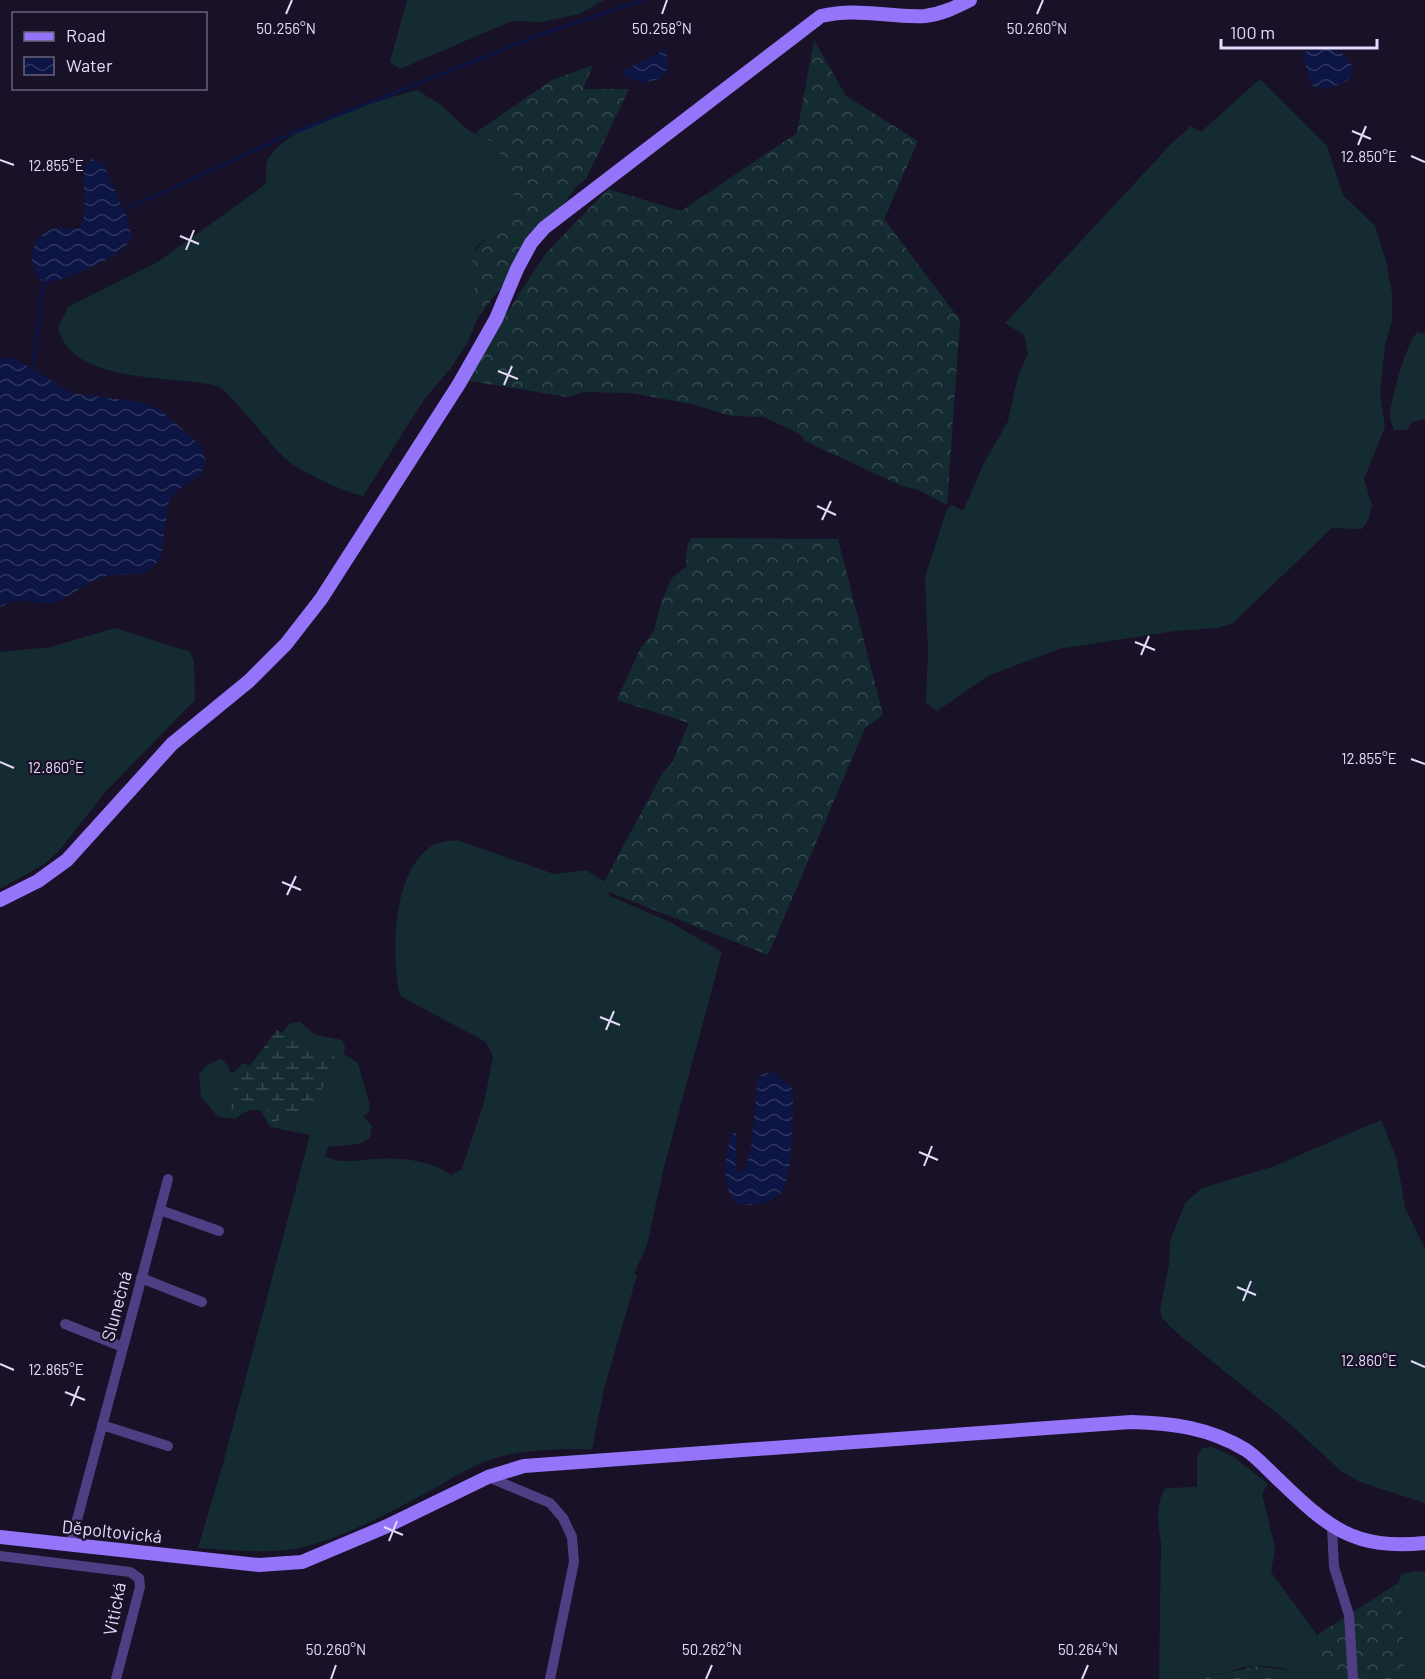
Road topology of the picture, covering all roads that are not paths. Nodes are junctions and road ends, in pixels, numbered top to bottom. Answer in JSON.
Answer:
{"nodes":[{"id":1,"x":970,"y":0,"type":"edge"},
{"id":2,"x":0,"y":900,"type":"edge"},
{"id":3,"x":168,"y":1179,"type":"dead end"},
{"id":4,"x":160,"y":1210,"type":"junction"},
{"id":5,"x":219,"y":1231,"type":"dead end"},
{"id":6,"x":141,"y":1278,"type":"junction"},
{"id":7,"x":202,"y":1302,"type":"dead end"},
{"id":8,"x":65,"y":1324,"type":"dead end"},
{"id":9,"x":123,"y":1347,"type":"junction"},
{"id":10,"x":102,"y":1425,"type":"junction"},
{"id":11,"x":168,"y":1446,"type":"dead end"},
{"id":12,"x":488,"y":1477,"type":"junction"},
{"id":13,"x":1332,"y":1528,"type":"junction"},
{"id":14,"x":0,"y":1537,"type":"edge"},
{"id":15,"x":1425,"y":1543,"type":"edge"},
{"id":16,"x":70,"y":1546,"type":"junction"},
{"id":17,"x":0,"y":1556,"type":"edge"},
{"id":18,"x":116,"y":1679,"type":"edge"},
{"id":19,"x":550,"y":1679,"type":"edge"},
{"id":20,"x":1353,"y":1679,"type":"edge"}],
"edges":[{"from":1,"to":2,"type":"street"},
{"from":3,"to":4,"type":"street","name":"Slunečná"},
{"from":4,"to":5,"type":"street"},
{"from":4,"to":6,"type":"street","name":"Slunečná"},
{"from":6,"to":7,"type":"street"},
{"from":6,"to":9,"type":"street","name":"Slunečná"},
{"from":8,"to":9,"type":"street"},
{"from":9,"to":10,"type":"street","name":"Slunečná"},
{"from":10,"to":11,"type":"street"},
{"from":10,"to":16,"type":"street","name":"Slunečná"},
{"from":12,"to":13,"type":"street","name":"Děpoltovická"},
{"from":12,"to":16,"type":"street","name":"Děpoltovická"},
{"from":12,"to":19,"type":"street"},
{"from":13,"to":15,"type":"street","name":"Děpoltovická"},
{"from":13,"to":20,"type":"street"},
{"from":14,"to":16,"type":"street","name":"Děpoltovická"},
{"from":17,"to":18,"type":"street","name":"Vitická"}]}
